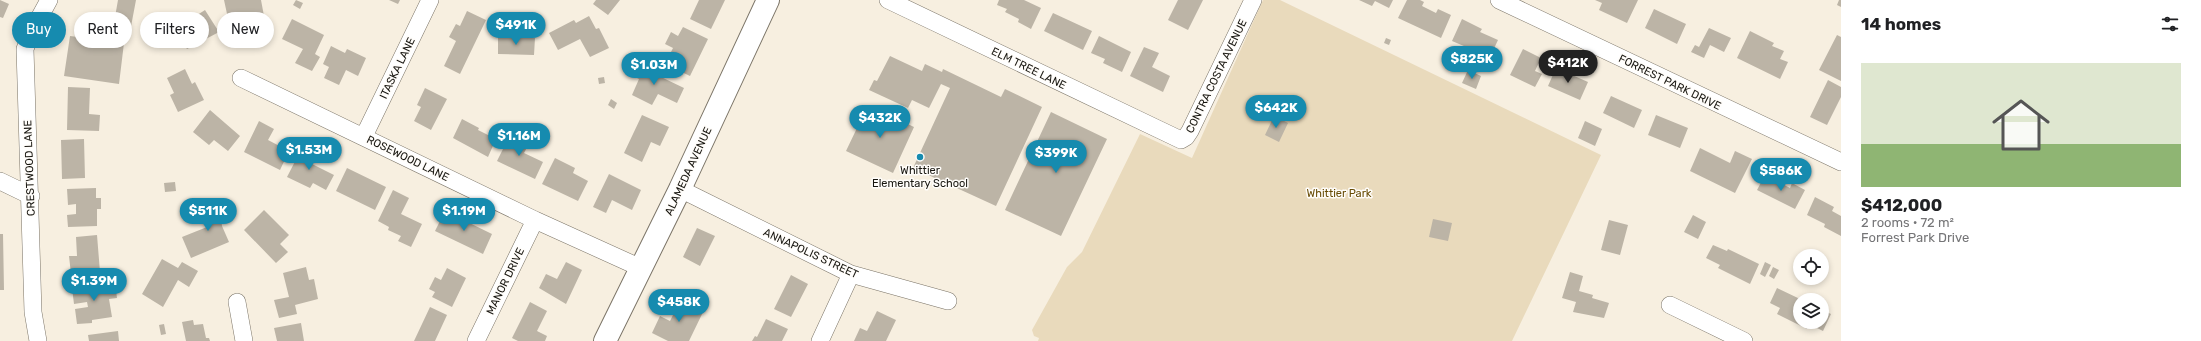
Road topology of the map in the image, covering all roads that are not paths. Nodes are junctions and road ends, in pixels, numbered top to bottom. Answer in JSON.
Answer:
{"nodes":[{"id":1,"x":49,"y":0,"type":"edge"},
{"id":2,"x":430,"y":0,"type":"edge"},
{"id":3,"x":768,"y":0,"type":"edge"},
{"id":4,"x":888,"y":0,"type":"edge"},
{"id":5,"x":1253,"y":0,"type":"edge"},
{"id":6,"x":1499,"y":0,"type":"edge"},
{"id":7,"x":241,"y":78,"type":"dead end"},
{"id":8,"x":364,"y":136,"type":"junction"},
{"id":9,"x":1171,"y":137,"type":"joint"},
{"id":10,"x":1841,"y":162,"type":"edge"},
{"id":11,"x":0,"y":181,"type":"edge"},
{"id":12,"x":680,"y":189,"type":"junction"},
{"id":13,"x":31,"y":196,"type":"junction"},
{"id":14,"x":535,"y":220,"type":"junction"},
{"id":15,"x":641,"y":268,"type":"junction"},
{"id":16,"x":851,"y":274,"type":"junction"},
{"id":17,"x":238,"y":302,"type":"dead end"},
{"id":18,"x":948,"y":302,"type":"dead end"},
{"id":19,"x":1670,"y":305,"type":"dead end"},
{"id":20,"x":38,"y":341,"type":"edge"},
{"id":21,"x":244,"y":341,"type":"edge"},
{"id":22,"x":476,"y":341,"type":"edge"},
{"id":23,"x":605,"y":341,"type":"edge"},
{"id":24,"x":820,"y":341,"type":"edge"},
{"id":25,"x":1744,"y":341,"type":"edge"}],
"edges":[{"from":1,"to":13,"type":"street","name":"CRESTWOOD LANE"},
{"from":2,"to":8,"type":"street","name":"ITASKA LANE"},
{"from":3,"to":12,"type":"street","name":"ALAMEDA AVENUE"},
{"from":4,"to":9,"type":"street","name":"ELM TREE LANE"},
{"from":5,"to":9,"type":"street","name":"CONTRA COSTA AVENUE"},
{"from":6,"to":10,"type":"street","name":"FORREST PARK DRIVE"},
{"from":7,"to":8,"type":"street","name":"ROSEWOOD LANE"},
{"from":8,"to":14,"type":"street","name":"ROSEWOOD LANE"},
{"from":11,"to":13,"type":"street"},
{"from":12,"to":15,"type":"street","name":"ALAMEDA AVENUE"},
{"from":12,"to":16,"type":"street","name":"ANNAPOLIS STREET"},
{"from":13,"to":20,"type":"street","name":"CRESTWOOD LANE"},
{"from":14,"to":15,"type":"street","name":"ROSEWOOD LANE"},
{"from":14,"to":22,"type":"street","name":"MANOR DRIVE"},
{"from":15,"to":23,"type":"street","name":"ALAMEDA AVENUE"},
{"from":16,"to":18,"type":"street","name":"ANNAPOLIS STREET"},
{"from":16,"to":24,"type":"street"},
{"from":17,"to":21,"type":"street"},
{"from":19,"to":25,"type":"street"}]}
